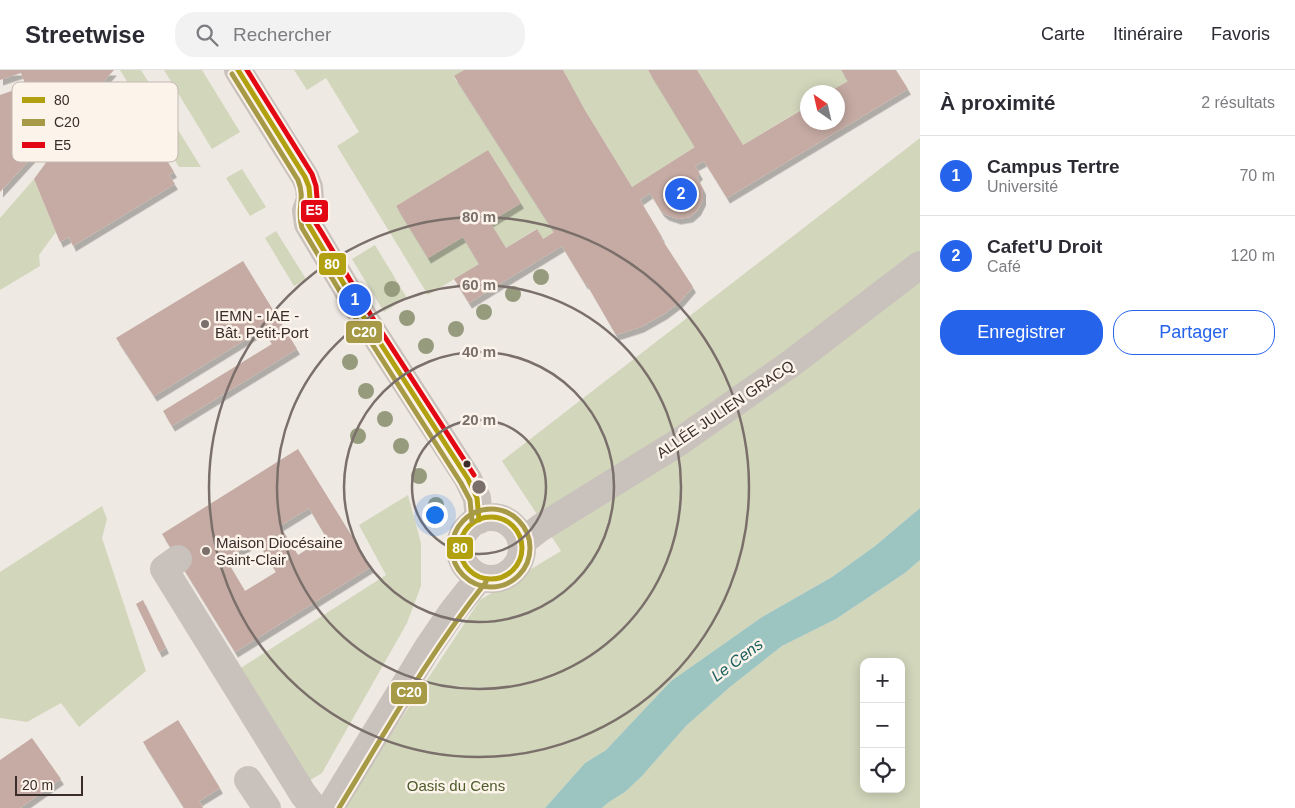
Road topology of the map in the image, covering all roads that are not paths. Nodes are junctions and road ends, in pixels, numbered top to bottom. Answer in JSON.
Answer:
{"nodes":[{"id":1,"x":238,"y":70,"type":"edge"},
{"id":2,"x":920,"y":265,"type":"edge"},
{"id":3,"x":479,"y":520,"type":"junction"},
{"id":4,"x":522,"y":542,"type":"junction"},
{"id":5,"x":178,"y":559,"type":"dead end"},
{"id":6,"x":480,"y":577,"type":"junction"},
{"id":7,"x":248,"y":780,"type":"dead end"},
{"id":8,"x":267,"y":808,"type":"edge"},
{"id":9,"x":314,"y":808,"type":"edge"},
{"id":10,"x":330,"y":808,"type":"edge"}],
"edges":[{"from":1,"to":3,"type":"street"},
{"from":2,"to":4,"type":"street","name":"ALLÉE JULIEN GRACQ"},
{"from":3,"to":4,"type":"street"},
{"from":3,"to":6,"type":"street"},
{"from":4,"to":6,"type":"street"},
{"from":5,"to":9,"type":"street"},
{"from":6,"to":10,"type":"street"},
{"from":7,"to":8,"type":"street"}]}
